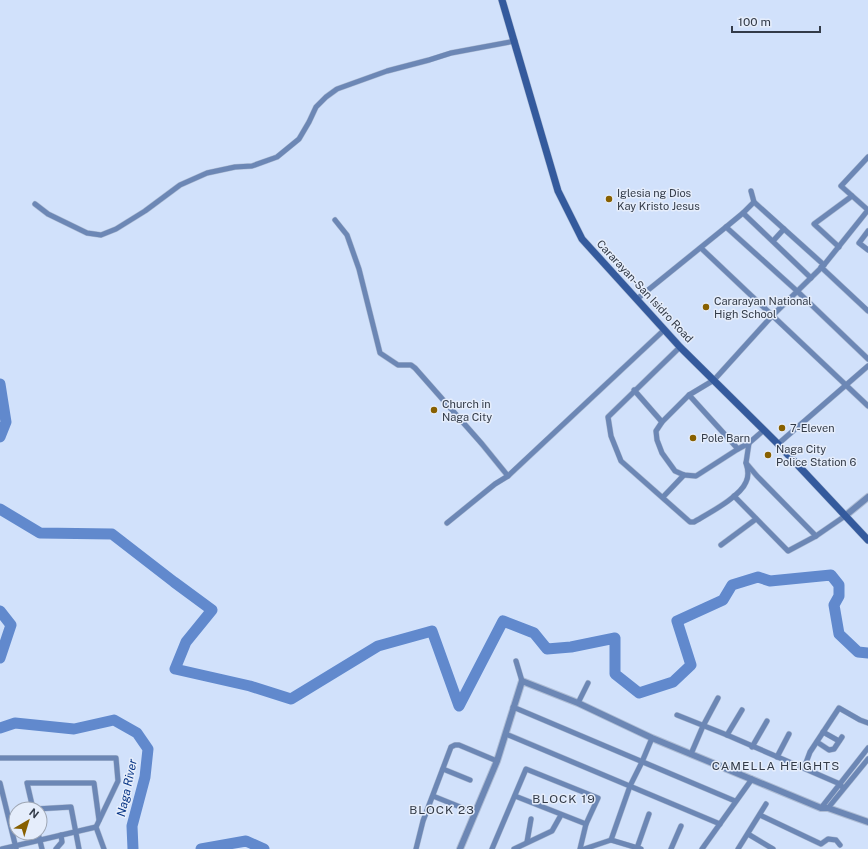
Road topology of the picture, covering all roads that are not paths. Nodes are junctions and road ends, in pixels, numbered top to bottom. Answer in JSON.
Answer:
{"nodes":[{"id":1,"x":502,"y":0,"type":"edge"},
{"id":2,"x":515,"y":41,"type":"junction"},
{"id":3,"x":867,"y":160,"type":"edge"},
{"id":4,"x":751,"y":191,"type":"dead end"},
{"id":5,"x":852,"y":196,"type":"junction"},
{"id":6,"x":754,"y":202,"type":"junction"},
{"id":7,"x":35,"y":204,"type":"dead end"},
{"id":8,"x":868,"y":210,"type":"edge"},
{"id":9,"x":743,"y":213,"type":"junction"},
{"id":10,"x":335,"y":220,"type":"dead end"},
{"id":11,"x":726,"y":227,"type":"junction"},
{"id":12,"x":784,"y":229,"type":"junction"},
{"id":13,"x":868,"y":231,"type":"edge"},
{"id":14,"x":773,"y":241,"type":"junction"},
{"id":15,"x":839,"y":247,"type":"junction"},
{"id":16,"x":701,"y":248,"type":"junction"},
{"id":17,"x":868,"y":250,"type":"edge"},
{"id":18,"x":823,"y":266,"type":"junction"},
{"id":19,"x":810,"y":278,"type":"junction"},
{"id":20,"x":796,"y":291,"type":"junction"},
{"id":21,"x":637,"y":299,"type":"junction"},
{"id":22,"x":868,"y":311,"type":"edge"},
{"id":23,"x":772,"y":316,"type":"junction"},
{"id":24,"x":664,"y":330,"type":"junction"},
{"id":25,"x":680,"y":347,"type":"junction"},
{"id":26,"x":868,"y":359,"type":"edge"},
{"id":27,"x":868,"y":366,"type":"edge"},
{"id":28,"x":714,"y":380,"type":"junction"},
{"id":29,"x":846,"y":386,"type":"junction"},
{"id":30,"x":634,"y":390,"type":"junction"},
{"id":31,"x":689,"y":395,"type":"junction"},
{"id":32,"x":868,"y":406,"type":"edge"},
{"id":33,"x":662,"y":422,"type":"junction"},
{"id":34,"x":764,"y":430,"type":"junction"},
{"id":35,"x":749,"y":444,"type":"junction"},
{"id":36,"x":778,"y":444,"type":"junction"},
{"id":37,"x":738,"y":449,"type":"junction"},
{"id":38,"x":746,"y":463,"type":"junction"},
{"id":39,"x":684,"y":475,"type":"junction"},
{"id":40,"x":508,"y":476,"type":"junction"},
{"id":41,"x":734,"y":496,"type":"junction"},
{"id":42,"x":663,"y":497,"type":"junction"},
{"id":43,"x":868,"y":497,"type":"edge"},
{"id":44,"x":845,"y":516,"type":"junction"},
{"id":45,"x":756,"y":519,"type":"junction"},
{"id":46,"x":447,"y":523,"type":"dead end"},
{"id":47,"x":816,"y":536,"type":"junction"},
{"id":48,"x":868,"y":540,"type":"edge"},
{"id":49,"x":721,"y":545,"type":"dead end"},
{"id":50,"x":516,"y":661,"type":"dead end"},
{"id":51,"x":522,"y":681,"type":"junction"},
{"id":52,"x":588,"y":683,"type":"dead end"},
{"id":53,"x":718,"y":698,"type":"dead end"},
{"id":54,"x":578,"y":703,"type":"junction"},
{"id":55,"x":513,"y":707,"type":"junction"},
{"id":56,"x":742,"y":710,"type":"dead end"},
{"id":57,"x":677,"y":715,"type":"dead end"},
{"id":58,"x":767,"y":721,"type":"dead end"},
{"id":59,"x":868,"y":723,"type":"edge"},
{"id":60,"x":703,"y":726,"type":"junction"},
{"id":61,"x":823,"y":732,"type":"junction"},
{"id":62,"x":506,"y":734,"type":"junction"},
{"id":63,"x":788,"y":734,"type":"dead end"},
{"id":64,"x":727,"y":735,"type":"junction"},
{"id":65,"x":652,"y":738,"type":"junction"},
{"id":66,"x":817,"y":742,"type":"junction"},
{"id":67,"x":752,"y":747,"type":"junction"},
{"id":68,"x":868,"y":748,"type":"edge"},
{"id":69,"x":691,"y":754,"type":"junction"},
{"id":70,"x":777,"y":757,"type":"junction"},
{"id":71,"x":0,"y":758,"type":"edge"},
{"id":72,"x":868,"y":759,"type":"edge"},
{"id":73,"x":497,"y":761,"type":"junction"},
{"id":74,"x":642,"y":762,"type":"junction"},
{"id":75,"x":804,"y":768,"type":"junction"},
{"id":76,"x":443,"y":769,"type":"junction"},
{"id":77,"x":752,"y":778,"type":"junction"},
{"id":78,"x":470,"y":780,"type":"dead end"},
{"id":79,"x":0,"y":784,"type":"edge"},
{"id":80,"x":630,"y":786,"type":"junction"},
{"id":81,"x":841,"y":786,"type":"junction"},
{"id":82,"x":433,"y":796,"type":"junction"},
{"id":83,"x":515,"y":796,"type":"junction"},
{"id":84,"x":32,"y":801,"type":"edge"},
{"id":85,"x":735,"y":801,"type":"junction"},
{"id":86,"x":766,"y":804,"type":"dead end"},
{"id":87,"x":48,"y":808,"type":"edge"},
{"id":88,"x":825,"y":808,"type":"junction"},
{"id":89,"x":475,"y":814,"type":"junction"},
{"id":90,"x":649,"y":814,"type":"dead end"},
{"id":91,"x":561,"y":815,"type":"junction"},
{"id":92,"x":760,"y":815,"type":"junction"},
{"id":93,"x":531,"y":819,"type":"dead end"},
{"id":94,"x":99,"y":820,"type":"junction"},
{"id":95,"x":868,"y":822,"type":"edge"},
{"id":96,"x":586,"y":824,"type":"junction"},
{"id":97,"x":720,"y":824,"type":"junction"},
{"id":98,"x":681,"y":826,"type":"dead end"},
{"id":99,"x":96,"y":827,"type":"junction"},
{"id":100,"x":76,"y":832,"type":"junction"},
{"id":101,"x":748,"y":834,"type":"junction"},
{"id":102,"x":61,"y":835,"type":"junction"},
{"id":103,"x":48,"y":838,"type":"edge"},
{"id":104,"x":611,"y":840,"type":"junction"},
{"id":105,"x":37,"y":841,"type":"edge"},
{"id":106,"x":527,"y":842,"type":"junction"},
{"id":107,"x":822,"y":844,"type":"junction"},
{"id":108,"x":840,"y":845,"type":"dead end"},
{"id":109,"x":16,"y":847,"type":"edge"},
{"id":110,"x":639,"y":848,"type":"edge"},
{"id":111,"x":2,"y":849,"type":"edge"},
{"id":112,"x":56,"y":849,"type":"edge"},
{"id":113,"x":79,"y":849,"type":"edge"},
{"id":114,"x":104,"y":849,"type":"edge"},
{"id":115,"x":416,"y":849,"type":"edge"},
{"id":116,"x":460,"y":849,"type":"edge"},
{"id":117,"x":492,"y":849,"type":"edge"},
{"id":118,"x":514,"y":849,"type":"edge"},
{"id":119,"x":580,"y":849,"type":"edge"},
{"id":120,"x":584,"y":849,"type":"edge"},
{"id":121,"x":672,"y":849,"type":"edge"},
{"id":122,"x":702,"y":849,"type":"edge"},
{"id":123,"x":738,"y":849,"type":"edge"},
{"id":124,"x":773,"y":849,"type":"edge"},
{"id":125,"x":818,"y":849,"type":"edge"}],
"edges":[{"from":1,"to":2,"type":"main road","name":"Cararayan-San Isidro Road"},
{"from":2,"to":7,"type":"street"},
{"from":2,"to":21,"type":"main road","name":"Cararayan-San Isidro Road"},
{"from":3,"to":5,"type":"street"},
{"from":4,"to":6,"type":"street"},
{"from":5,"to":8,"type":"street"},
{"from":5,"to":15,"type":"street"},
{"from":6,"to":9,"type":"street"},
{"from":6,"to":12,"type":"street"},
{"from":8,"to":15,"type":"street"},
{"from":9,"to":11,"type":"street"},
{"from":9,"to":14,"type":"street"},
{"from":10,"to":40,"type":"street"},
{"from":11,"to":16,"type":"street"},
{"from":11,"to":20,"type":"street"},
{"from":12,"to":14,"type":"street"},
{"from":12,"to":18,"type":"street"},
{"from":13,"to":17,"type":"street"},
{"from":14,"to":19,"type":"street"},
{"from":15,"to":18,"type":"street"},
{"from":16,"to":21,"type":"street"},
{"from":16,"to":23,"type":"street"},
{"from":18,"to":19,"type":"street"},
{"from":18,"to":22,"type":"street"},
{"from":19,"to":20,"type":"street"},
{"from":20,"to":23,"type":"street"},
{"from":20,"to":26,"type":"street"},
{"from":21,"to":24,"type":"main road","name":"Cararayan-San Isidro Road"},
{"from":23,"to":28,"type":"street"},
{"from":23,"to":29,"type":"street"},
{"from":24,"to":25,"type":"main road","name":"Cararayan-San Isidro Road"},
{"from":24,"to":40,"type":"street"},
{"from":25,"to":28,"type":"main road","name":"Cararayan-San Isidro Road"},
{"from":25,"to":30,"type":"street"},
{"from":27,"to":29,"type":"street"},
{"from":28,"to":31,"type":"street"},
{"from":28,"to":34,"type":"main road","name":"Cararayan-San Isidro Road"},
{"from":29,"to":32,"type":"street"},
{"from":29,"to":36,"type":"street"},
{"from":30,"to":33,"type":"street"},
{"from":30,"to":42,"type":"street"},
{"from":31,"to":33,"type":"street"},
{"from":31,"to":37,"type":"street"},
{"from":33,"to":39,"type":"street"},
{"from":34,"to":35,"type":"street"},
{"from":34,"to":36,"type":"main road","name":"Cararayan-San Isidro Road"},
{"from":35,"to":37,"type":"street"},
{"from":35,"to":38,"type":"street"},
{"from":36,"to":44,"type":"main road","name":"Cararayan-San Isidro Road"},
{"from":37,"to":39,"type":"street"},
{"from":38,"to":41,"type":"street"},
{"from":38,"to":47,"type":"street"},
{"from":39,"to":42,"type":"street"},
{"from":40,"to":46,"type":"street"},
{"from":41,"to":42,"type":"street"},
{"from":41,"to":45,"type":"street"},
{"from":43,"to":44,"type":"street"},
{"from":44,"to":47,"type":"street"},
{"from":44,"to":48,"type":"main road","name":"Cararayan-San Isidro Road"},
{"from":45,"to":47,"type":"street"},
{"from":45,"to":49,"type":"street"},
{"from":50,"to":51,"type":"street"},
{"from":51,"to":54,"type":"street"},
{"from":51,"to":55,"type":"street"},
{"from":52,"to":54,"type":"street"},
{"from":53,"to":60,"type":"street"},
{"from":54,"to":65,"type":"street"},
{"from":55,"to":62,"type":"street"},
{"from":55,"to":74,"type":"street"},
{"from":56,"to":64,"type":"street"},
{"from":57,"to":60,"type":"street"},
{"from":58,"to":67,"type":"street"},
{"from":59,"to":61,"type":"street"},
{"from":60,"to":64,"type":"street"},
{"from":60,"to":69,"type":"street"},
{"from":61,"to":66,"type":"street"},
{"from":61,"to":66,"type":"street"},
{"from":62,"to":73,"type":"street"},
{"from":62,"to":80,"type":"street"},
{"from":63,"to":70,"type":"street"},
{"from":64,"to":67,"type":"street"},
{"from":65,"to":69,"type":"street"},
{"from":65,"to":74,"type":"street"},
{"from":66,"to":75,"type":"street"},
{"from":67,"to":70,"type":"street"},
{"from":68,"to":81,"type":"street"},
{"from":69,"to":77,"type":"street"},
{"from":70,"to":75,"type":"street"},
{"from":71,"to":94,"type":"street"},
{"from":72,"to":81,"type":"street"},
{"from":73,"to":76,"type":"street"},
{"from":73,"to":89,"type":"street"},
{"from":74,"to":80,"type":"street"},
{"from":74,"to":85,"type":"street"},
{"from":75,"to":81,"type":"street"},
{"from":76,"to":78,"type":"street"},
{"from":76,"to":82,"type":"street"},
{"from":77,"to":85,"type":"street"},
{"from":77,"to":88,"type":"street"},
{"from":79,"to":109,"type":"street"},
{"from":80,"to":97,"type":"street"},
{"from":80,"to":104,"type":"street"},
{"from":81,"to":88,"type":"street"},
{"from":82,"to":89,"type":"street"},
{"from":82,"to":115,"type":"street"},
{"from":83,"to":91,"type":"street"},
{"from":83,"to":96,"type":"street"},
{"from":83,"to":117,"type":"street"},
{"from":84,"to":94,"type":"street"},
{"from":85,"to":97,"type":"street"},
{"from":86,"to":92,"type":"street"},
{"from":87,"to":100,"type":"street"},
{"from":88,"to":95,"type":"street"},
{"from":89,"to":116,"type":"street"},
{"from":90,"to":110,"type":"street"},
{"from":91,"to":96,"type":"street"},
{"from":91,"to":106,"type":"street"},
{"from":92,"to":101,"type":"street"},
{"from":92,"to":107,"type":"street"},
{"from":93,"to":106,"type":"street"},
{"from":94,"to":99,"type":"street"},
{"from":96,"to":119,"type":"street"},
{"from":97,"to":122,"type":"street"},
{"from":98,"to":121,"type":"street"},
{"from":99,"to":100,"type":"street"},
{"from":99,"to":114,"type":"street"},
{"from":100,"to":102,"type":"street"},
{"from":100,"to":113,"type":"street"},
{"from":101,"to":123,"type":"street"},
{"from":101,"to":124,"type":"street"},
{"from":102,"to":103,"type":"street"},
{"from":102,"to":112,"type":"street"},
{"from":104,"to":110,"type":"street"},
{"from":104,"to":120,"type":"street"},
{"from":105,"to":109,"type":"street"},
{"from":106,"to":118,"type":"street"},
{"from":107,"to":108,"type":"street"},
{"from":107,"to":125,"type":"street"},
{"from":109,"to":111,"type":"street"}]}
